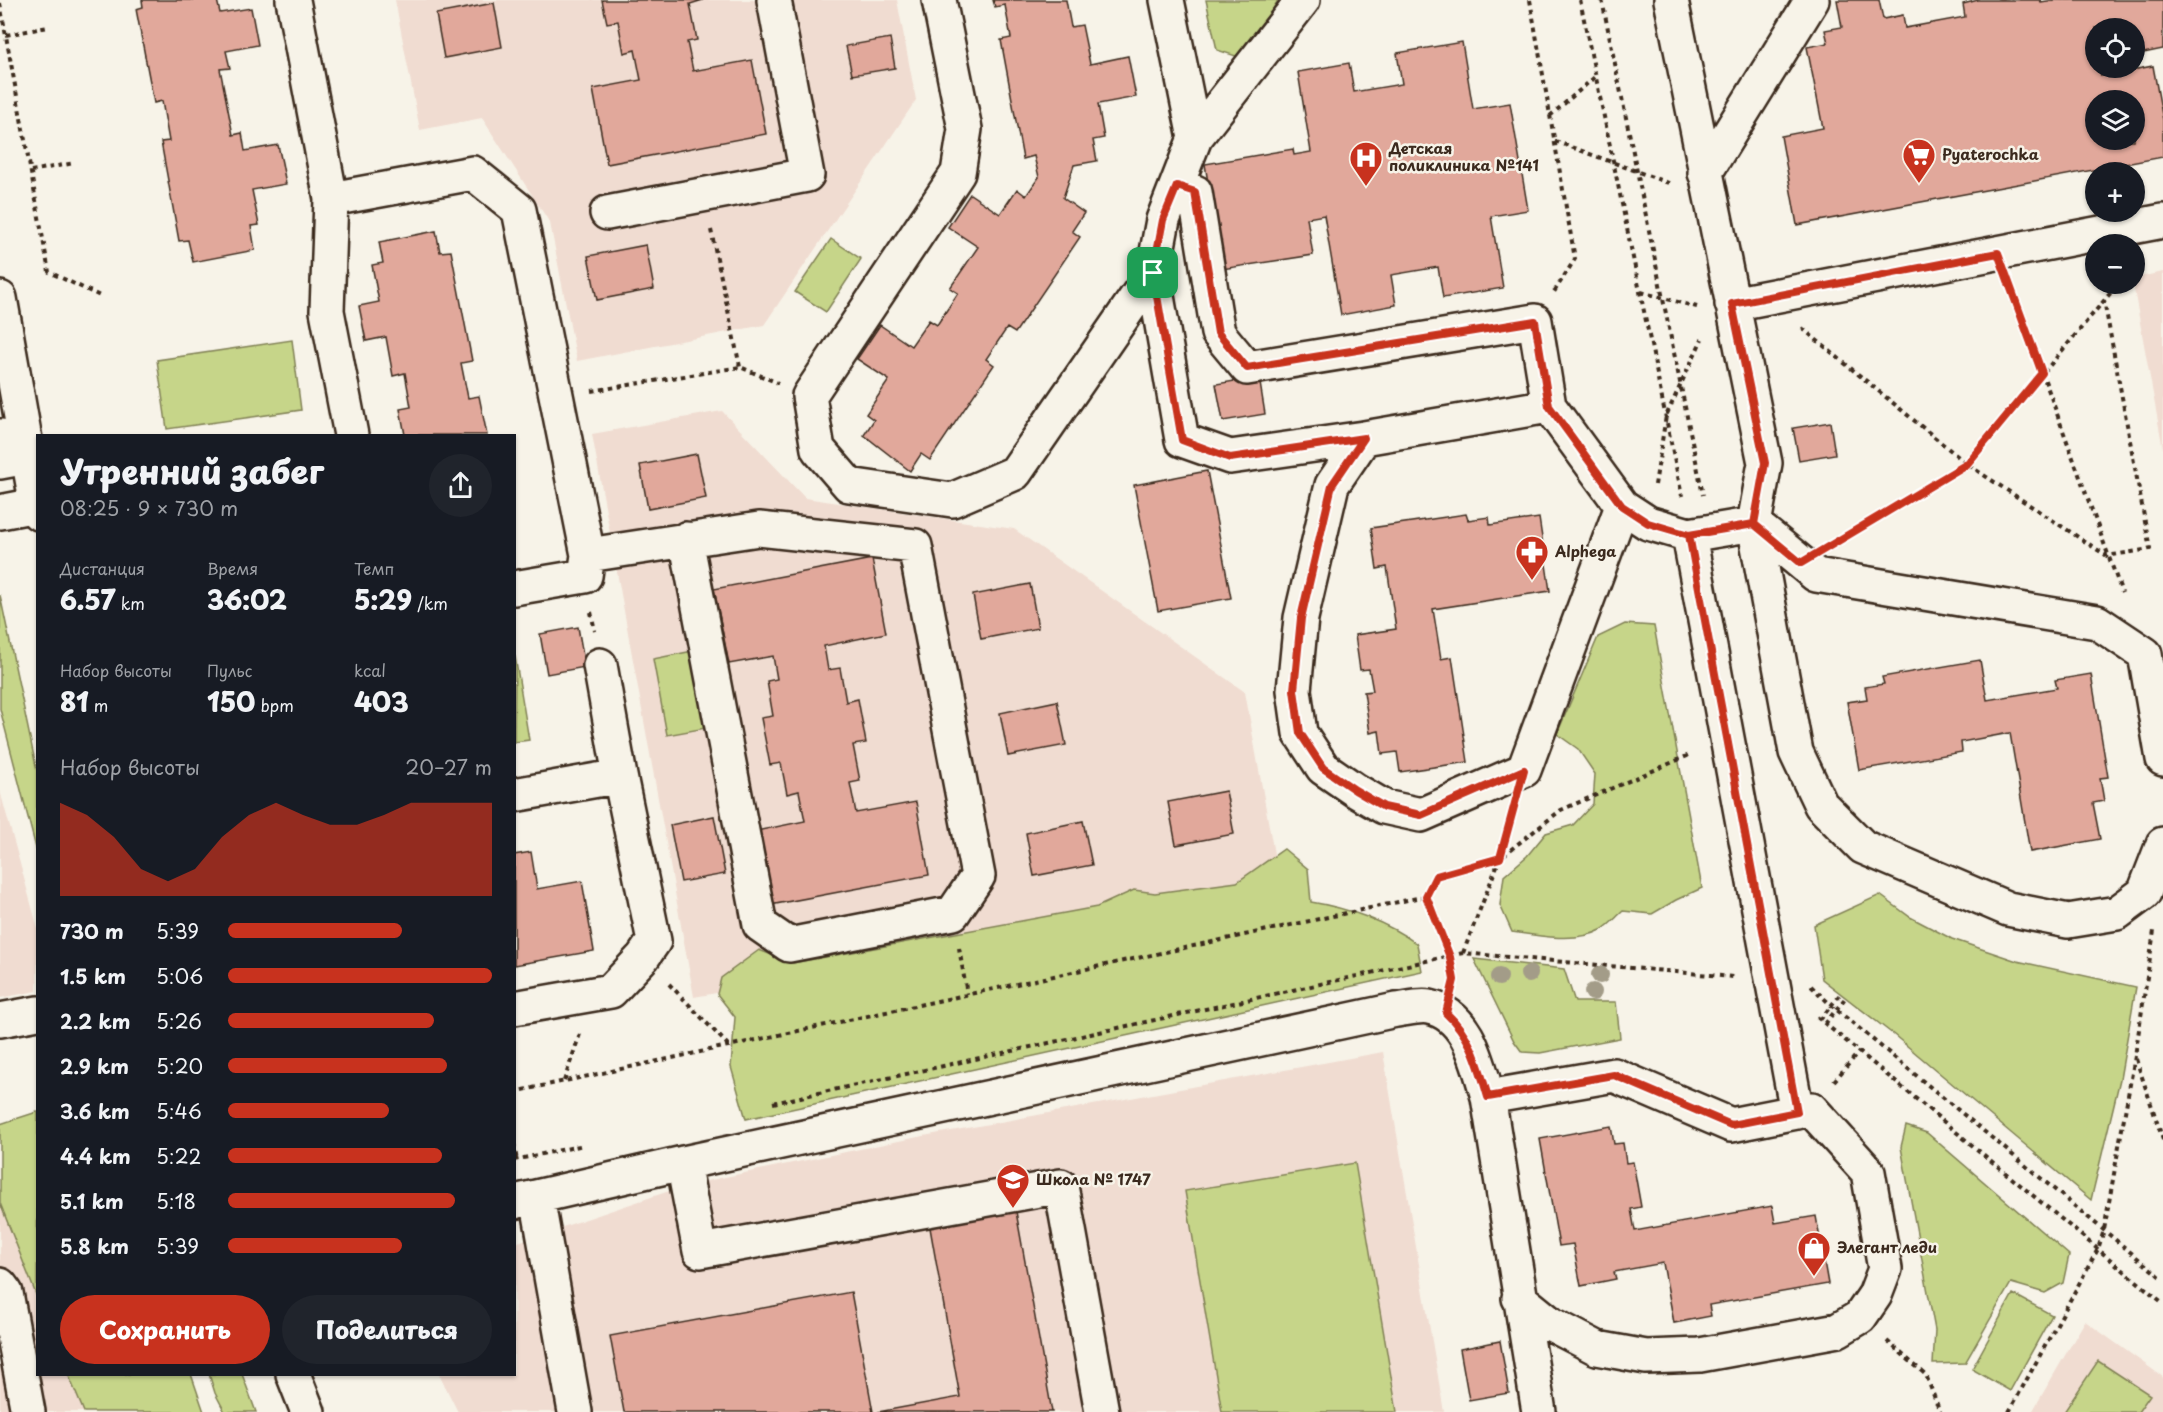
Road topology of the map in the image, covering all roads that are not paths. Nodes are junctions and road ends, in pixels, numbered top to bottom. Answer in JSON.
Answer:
{"nodes":[{"id":1,"x":293,"y":0,"type":"edge"},
{"id":2,"x":774,"y":0,"type":"edge"},
{"id":3,"x":939,"y":0,"type":"edge"},
{"id":4,"x":1167,"y":0,"type":"edge"},
{"id":5,"x":1303,"y":0,"type":"edge"},
{"id":6,"x":1671,"y":0,"type":"edge"},
{"id":7,"x":1812,"y":0,"type":"edge"},
{"id":8,"x":1195,"y":138,"type":"junction"},
{"id":9,"x":1705,"y":173,"type":"junction"},
{"id":10,"x":1177,"y":186,"type":"junction"},
{"id":11,"x":331,"y":199,"type":"junction"},
{"id":12,"x":607,"y":213,"type":"dead end"},
{"id":13,"x":2163,"y":221,"type":"edge"},
{"id":14,"x":1153,"y":273,"type":"junction"},
{"id":15,"x":0,"y":298,"type":"edge"},
{"id":16,"x":1718,"y":307,"type":"junction"},
{"id":17,"x":1549,"y":406,"type":"junction"},
{"id":18,"x":351,"y":434,"type":"edge"},
{"id":19,"x":1364,"y":438,"type":"junction"},
{"id":20,"x":24,"y":471,"type":"edge"},
{"id":21,"x":1622,"y":506,"type":"junction"},
{"id":22,"x":0,"y":512,"type":"edge"},
{"id":23,"x":1754,"y":524,"type":"junction"},
{"id":24,"x":1689,"y":535,"type":"junction"},
{"id":25,"x":686,"y":539,"type":"junction"},
{"id":26,"x":586,"y":565,"type":"junction"},
{"id":27,"x":516,"y":587,"type":"edge"},
{"id":28,"x":600,"y":664,"type":"road end"},
{"id":29,"x":2163,"y":759,"type":"edge"},
{"id":30,"x":620,"y":776,"type":"junction"},
{"id":31,"x":516,"y":795,"type":"edge"},
{"id":32,"x":2163,"y":844,"type":"edge"},
{"id":33,"x":516,"y":1008,"type":"edge"},
{"id":34,"x":36,"y":1014,"type":"edge"},
{"id":35,"x":0,"y":1020,"type":"edge"},
{"id":36,"x":1488,"y":1097,"type":"junction"},
{"id":37,"x":1797,"y":1112,"type":"junction"},
{"id":38,"x":683,"y":1163,"type":"junction"},
{"id":39,"x":526,"y":1199,"type":"edge"},
{"id":40,"x":0,"y":1285,"type":"edge"},
{"id":41,"x":1519,"y":1298,"type":"junction"},
{"id":42,"x":294,"y":1376,"type":"edge"},
{"id":43,"x":28,"y":1412,"type":"edge"},
{"id":44,"x":308,"y":1412,"type":"edge"},
{"id":45,"x":575,"y":1412,"type":"edge"},
{"id":46,"x":1102,"y":1412,"type":"edge"},
{"id":47,"x":1539,"y":1412,"type":"edge"}],
"edges":[{"from":1,"to":11,"type":"main road"},
{"from":2,"to":12,"type":"main road"},
{"from":3,"to":14,"type":"main road"},
{"from":4,"to":8,"type":"main road"},
{"from":5,"to":8,"type":"main road"},
{"from":6,"to":9,"type":"main road"},
{"from":7,"to":9,"type":"main road"},
{"from":8,"to":10,"type":"main road"},
{"from":9,"to":16,"type":"main road"},
{"from":10,"to":14,"type":"main road"},
{"from":10,"to":17,"type":"main road"},
{"from":11,"to":18,"type":"main road"},
{"from":11,"to":26,"type":"main road"},
{"from":13,"to":16,"type":"main road"},
{"from":14,"to":19,"type":"main road"},
{"from":15,"to":20,"type":"main road"},
{"from":16,"to":23,"type":"main road"},
{"from":17,"to":19,"type":"main road"},
{"from":17,"to":21,"type":"main road"},
{"from":19,"to":21,"type":"main road"},
{"from":20,"to":22,"type":"main road"},
{"from":21,"to":24,"type":"main road"},
{"from":23,"to":24,"type":"main road"},
{"from":23,"to":29,"type":"main road"},
{"from":23,"to":32,"type":"main road"},
{"from":24,"to":37,"type":"main road"},
{"from":25,"to":25,"type":"main road"},
{"from":25,"to":26,"type":"main road"},
{"from":26,"to":27,"type":"main road"},
{"from":28,"to":30,"type":"main road"},
{"from":30,"to":31,"type":"main road"},
{"from":30,"to":33,"type":"main road"},
{"from":34,"to":35,"type":"main road"},
{"from":36,"to":37,"type":"main road"},
{"from":36,"to":38,"type":"main road"},
{"from":36,"to":41,"type":"main road"},
{"from":37,"to":41,"type":"main road"},
{"from":38,"to":39,"type":"main road"},
{"from":38,"to":46,"type":"main road"},
{"from":39,"to":45,"type":"main road"},
{"from":40,"to":43,"type":"main road"},
{"from":41,"to":47,"type":"main road"},
{"from":42,"to":44,"type":"main road"}]}
